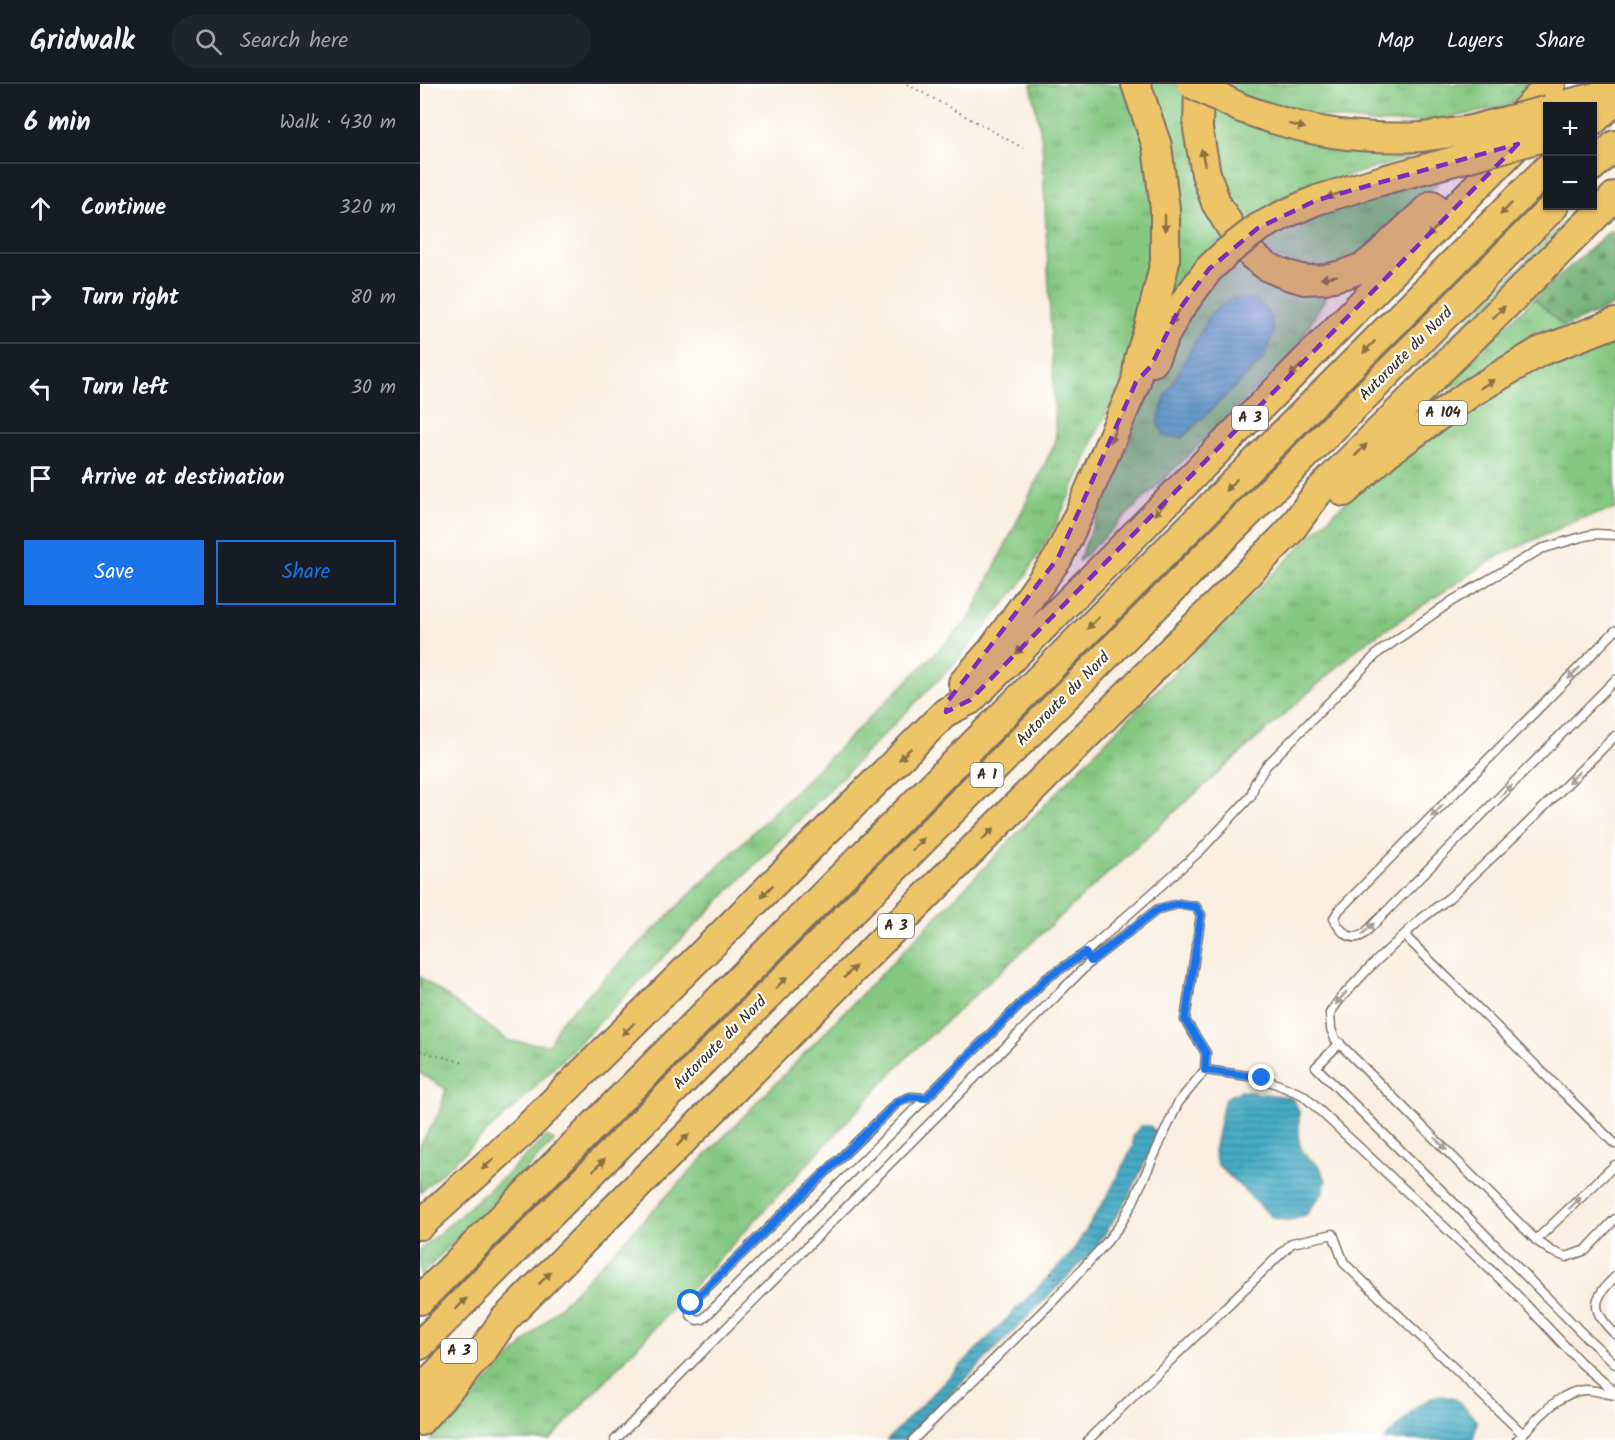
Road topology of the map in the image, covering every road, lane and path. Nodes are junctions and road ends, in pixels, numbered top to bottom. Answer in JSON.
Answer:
{"nodes":[{"id":1,"x":907,"y":84,"type":"edge"},
{"id":2,"x":1136,"y":84,"type":"edge"},
{"id":3,"x":1192,"y":84,"type":"edge"},
{"id":4,"x":1199,"y":84,"type":"edge"},
{"id":5,"x":1551,"y":84,"type":"edge"},
{"id":6,"x":1578,"y":84,"type":"edge"},
{"id":7,"x":1615,"y":92,"type":"edge"},
{"id":8,"x":1615,"y":100,"type":"edge"},
{"id":9,"x":1560,"y":102,"type":"edge"},
{"id":10,"x":1576,"y":102,"type":"edge"},
{"id":11,"x":1543,"y":113,"type":"edge"},
{"id":12,"x":1543,"y":117,"type":"edge"},
{"id":13,"x":1615,"y":118,"type":"edge"},
{"id":14,"x":1597,"y":119,"type":"edge"},
{"id":15,"x":1597,"y":122,"type":"edge"},
{"id":16,"x":1543,"y":137,"type":"edge"},
{"id":17,"x":1615,"y":145,"type":"edge"},
{"id":18,"x":1023,"y":148,"type":"dead end"},
{"id":19,"x":1597,"y":163,"type":"edge"},
{"id":20,"x":1543,"y":173,"type":"edge"},
{"id":21,"x":1615,"y":196,"type":"edge"},
{"id":22,"x":1550,"y":210,"type":"edge"},
{"id":23,"x":1615,"y":323,"type":"edge"},
{"id":24,"x":1136,"y":382,"type":"junction"},
{"id":25,"x":1289,"y":532,"type":"junction"},
{"id":26,"x":1615,"y":535,"type":"edge"},
{"id":27,"x":1615,"y":631,"type":"edge"},
{"id":28,"x":1615,"y":680,"type":"edge"},
{"id":29,"x":946,"y":712,"type":"junction"},
{"id":30,"x":1615,"y":736,"type":"edge"},
{"id":31,"x":1404,"y":935,"type":"junction"},
{"id":32,"x":1085,"y":953,"type":"junction"},
{"id":33,"x":1091,"y":961,"type":"junction"},
{"id":34,"x":1340,"y":1043,"type":"junction"},
{"id":35,"x":420,"y":1051,"type":"edge"},
{"id":36,"x":465,"y":1063,"type":"dead end"},
{"id":37,"x":1205,"y":1070,"type":"junction"},
{"id":38,"x":926,"y":1098,"type":"junction"},
{"id":39,"x":1615,"y":1144,"type":"edge"},
{"id":40,"x":1615,"y":1165,"type":"edge"},
{"id":41,"x":1615,"y":1219,"type":"edge"},
{"id":42,"x":420,"y":1224,"type":"edge"},
{"id":43,"x":1536,"y":1240,"type":"junction"},
{"id":44,"x":1051,"y":1273,"type":"dead end"},
{"id":45,"x":1615,"y":1277,"type":"edge"},
{"id":46,"x":1062,"y":1283,"type":"dead end"},
{"id":47,"x":420,"y":1300,"type":"edge"},
{"id":48,"x":504,"y":1320,"type":"junction"},
{"id":49,"x":1615,"y":1334,"type":"edge"},
{"id":50,"x":420,"y":1345,"type":"edge"},
{"id":51,"x":1615,"y":1364,"type":"edge"},
{"id":52,"x":957,"y":1368,"type":"dead end"},
{"id":53,"x":967,"y":1379,"type":"dead end"},
{"id":54,"x":420,"y":1391,"type":"edge"},
{"id":55,"x":1615,"y":1394,"type":"edge"},
{"id":56,"x":420,"y":1421,"type":"edge"},
{"id":57,"x":1520,"y":1437,"type":"edge"},
{"id":58,"x":615,"y":1440,"type":"edge"},
{"id":59,"x":913,"y":1440,"type":"edge"},
{"id":60,"x":1088,"y":1440,"type":"edge"}],
"edges":[{"from":1,"to":18,"type":"path"},
{"from":2,"to":24,"type":"highway","one_way":true},
{"from":3,"to":11,"type":"highway","one_way":true,"bridge":true},
{"from":5,"to":4,"type":"highway","one_way":true},
{"from":6,"to":9,"type":"highway"},
{"from":7,"to":10,"type":"highway"},
{"from":8,"to":14,"type":"highway"},
{"from":12,"to":29,"type":"highway","number":"A 3","one_way":true},
{"from":13,"to":15,"type":"highway"},
{"from":16,"to":24,"type":"highway","one_way":true,"bridge":true},
{"from":17,"to":19,"type":"highway"},
{"from":20,"to":47,"type":"highway","name":"Autoroute du Nord","number":"A 1","one_way":true},
{"from":25,"to":21,"type":"highway","number":"A 3","one_way":true},
{"from":50,"to":22,"type":"highway","name":"Autoroute du Nord","number":"A 1","one_way":true},
{"from":25,"to":23,"type":"highway","number":"A 104","one_way":true},
{"from":24,"to":29,"type":"highway","one_way":true},
{"from":48,"to":25,"type":"highway","number":"A 3","one_way":true},
{"from":26,"to":32,"type":"lane"},
{"from":27,"to":28,"type":"lane","one_way":true},
{"from":29,"to":42,"type":"highway","number":"A 3","one_way":true},
{"from":30,"to":31,"type":"lane","one_way":true},
{"from":31,"to":34,"type":"lane","one_way":true},
{"from":31,"to":39,"type":"lane"},
{"from":32,"to":33,"type":"lane"},
{"from":32,"to":38,"type":"lane"},
{"from":33,"to":37,"type":"lane"},
{"from":33,"to":58,"type":"lane"},
{"from":34,"to":43,"type":"lane","one_way":true},
{"from":34,"to":51,"type":"lane"},
{"from":35,"to":36,"type":"path"},
{"from":37,"to":55,"type":"lane"},
{"from":37,"to":59,"type":"lane"},
{"from":38,"to":38,"type":"lane"},
{"from":43,"to":40,"type":"lane","one_way":true},
{"from":41,"to":43,"type":"lane"},
{"from":44,"to":46,"type":"path"},
{"from":45,"to":49,"type":"lane"},
{"from":48,"to":54,"type":"highway","number":"A 3"},
{"from":48,"to":56,"type":"highway"},
{"from":52,"to":53,"type":"path"},
{"from":55,"to":57,"type":"lane"},
{"from":57,"to":60,"type":"lane"}]}
